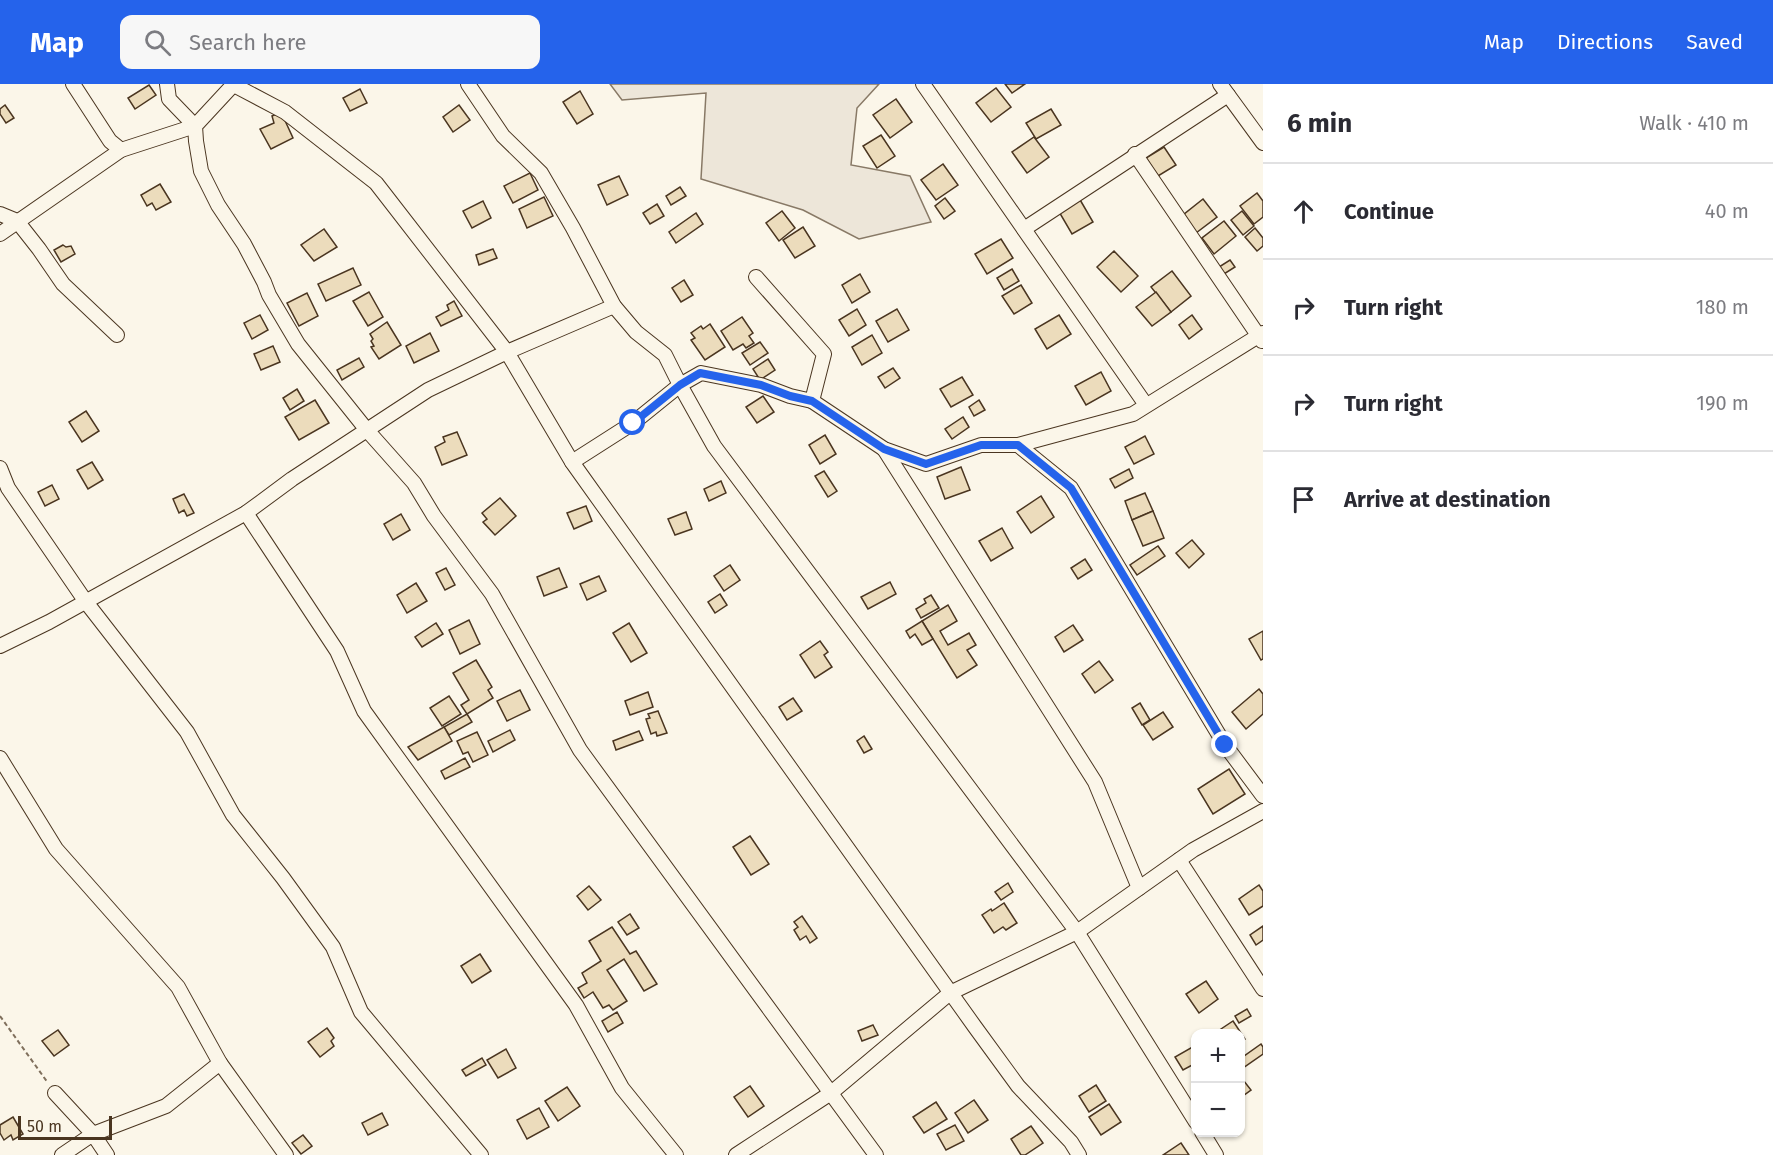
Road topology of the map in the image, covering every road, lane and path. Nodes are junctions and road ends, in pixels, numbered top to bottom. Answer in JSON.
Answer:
{"nodes":[{"id":1,"x":73,"y":84,"type":"edge"},
{"id":2,"x":168,"y":84,"type":"edge"},
{"id":3,"x":234,"y":84,"type":"edge"},
{"id":4,"x":468,"y":84,"type":"edge"},
{"id":5,"x":923,"y":84,"type":"edge"},
{"id":6,"x":1224,"y":89,"type":"edge"},
{"id":7,"x":195,"y":126,"type":"junction"},
{"id":8,"x":1263,"y":143,"type":"edge"},
{"id":9,"x":121,"y":150,"type":"junction"},
{"id":10,"x":1136,"y":154,"type":"junction"},
{"id":11,"x":0,"y":214,"type":"edge"},
{"id":12,"x":17,"y":221,"type":"junction"},
{"id":13,"x":1024,"y":229,"type":"junction"},
{"id":14,"x":0,"y":234,"type":"edge"},
{"id":15,"x":756,"y":277,"type":"dead end"},
{"id":16,"x":614,"y":306,"type":"junction"},
{"id":17,"x":117,"y":335,"type":"dead end"},
{"id":18,"x":1262,"y":337,"type":"edge"},
{"id":19,"x":507,"y":352,"type":"junction"},
{"id":20,"x":680,"y":385,"type":"junction"},
{"id":21,"x":812,"y":401,"type":"junction"},
{"id":22,"x":1146,"y":405,"type":"junction"},
{"id":23,"x":366,"y":429,"type":"junction"},
{"id":24,"x":1018,"y":445,"type":"junction"},
{"id":25,"x":884,"y":449,"type":"junction"},
{"id":26,"x":572,"y":462,"type":"junction"},
{"id":27,"x":0,"y":468,"type":"edge"},
{"id":28,"x":246,"y":513,"type":"junction"},
{"id":29,"x":86,"y":603,"type":"junction"},
{"id":30,"x":0,"y":646,"type":"edge"},
{"id":31,"x":0,"y":758,"type":"edge"},
{"id":32,"x":1263,"y":796,"type":"edge"},
{"id":33,"x":1263,"y":811,"type":"edge"},
{"id":34,"x":1179,"y":860,"type":"junction"},
{"id":35,"x":1139,"y":888,"type":"junction"},
{"id":36,"x":1077,"y":932,"type":"junction"},
{"id":37,"x":1263,"y":989,"type":"edge"},
{"id":38,"x":950,"y":993,"type":"junction"},
{"id":39,"x":0,"y":1016,"type":"edge"},
{"id":40,"x":220,"y":1064,"type":"junction"},
{"id":41,"x":55,"y":1093,"type":"joint"},
{"id":42,"x":831,"y":1093,"type":"junction"},
{"id":43,"x":1191,"y":1114,"type":"edge"},
{"id":44,"x":93,"y":1134,"type":"junction"},
{"id":45,"x":1205,"y":1137,"type":"edge"},
{"id":46,"x":62,"y":1155,"type":"edge"},
{"id":47,"x":107,"y":1155,"type":"edge"},
{"id":48,"x":286,"y":1155,"type":"edge"},
{"id":49,"x":481,"y":1155,"type":"edge"},
{"id":50,"x":676,"y":1155,"type":"edge"},
{"id":51,"x":736,"y":1155,"type":"edge"},
{"id":52,"x":876,"y":1155,"type":"edge"},
{"id":53,"x":1079,"y":1155,"type":"edge"},
{"id":54,"x":1216,"y":1155,"type":"edge"}],
"edges":[{"from":1,"to":9,"type":"street"},
{"from":2,"to":7,"type":"street"},
{"from":3,"to":7,"type":"street"},
{"from":3,"to":19,"type":"street"},
{"from":4,"to":16,"type":"street"},
{"from":5,"to":13,"type":"street"},
{"from":6,"to":8,"type":"street"},
{"from":6,"to":10,"type":"street"},
{"from":7,"to":9,"type":"street"},
{"from":7,"to":23,"type":"street"},
{"from":9,"to":12,"type":"street"},
{"from":10,"to":13,"type":"street"},
{"from":10,"to":18,"type":"street"},
{"from":11,"to":12,"type":"street"},
{"from":12,"to":14,"type":"street"},
{"from":12,"to":17,"type":"street"},
{"from":13,"to":22,"type":"street"},
{"from":15,"to":21,"type":"street"},
{"from":16,"to":19,"type":"street"},
{"from":16,"to":20,"type":"street"},
{"from":18,"to":22,"type":"street"},
{"from":19,"to":23,"type":"street"},
{"from":19,"to":26,"type":"street"},
{"from":20,"to":21,"type":"street"},
{"from":20,"to":26,"type":"street"},
{"from":20,"to":36,"type":"street"},
{"from":21,"to":25,"type":"street"},
{"from":22,"to":24,"type":"street"},
{"from":23,"to":28,"type":"street"},
{"from":23,"to":42,"type":"street"},
{"from":24,"to":25,"type":"street"},
{"from":24,"to":32,"type":"street"},
{"from":25,"to":35,"type":"street"},
{"from":26,"to":38,"type":"street"},
{"from":27,"to":29,"type":"street"},
{"from":28,"to":29,"type":"street"},
{"from":28,"to":50,"type":"street"},
{"from":29,"to":30,"type":"street"},
{"from":29,"to":49,"type":"street"},
{"from":31,"to":40,"type":"street"},
{"from":33,"to":34,"type":"street"},
{"from":34,"to":35,"type":"street"},
{"from":34,"to":37,"type":"street"},
{"from":35,"to":36,"type":"street"},
{"from":36,"to":38,"type":"street"},
{"from":36,"to":43,"type":"street"},
{"from":38,"to":42,"type":"street"},
{"from":38,"to":53,"type":"street"},
{"from":39,"to":41,"type":"path"},
{"from":40,"to":44,"type":"street"},
{"from":40,"to":48,"type":"street"},
{"from":41,"to":44,"type":"street"},
{"from":42,"to":51,"type":"street"},
{"from":42,"to":52,"type":"street"},
{"from":44,"to":46,"type":"street"},
{"from":44,"to":47,"type":"street"},
{"from":45,"to":54,"type":"street"}]}
